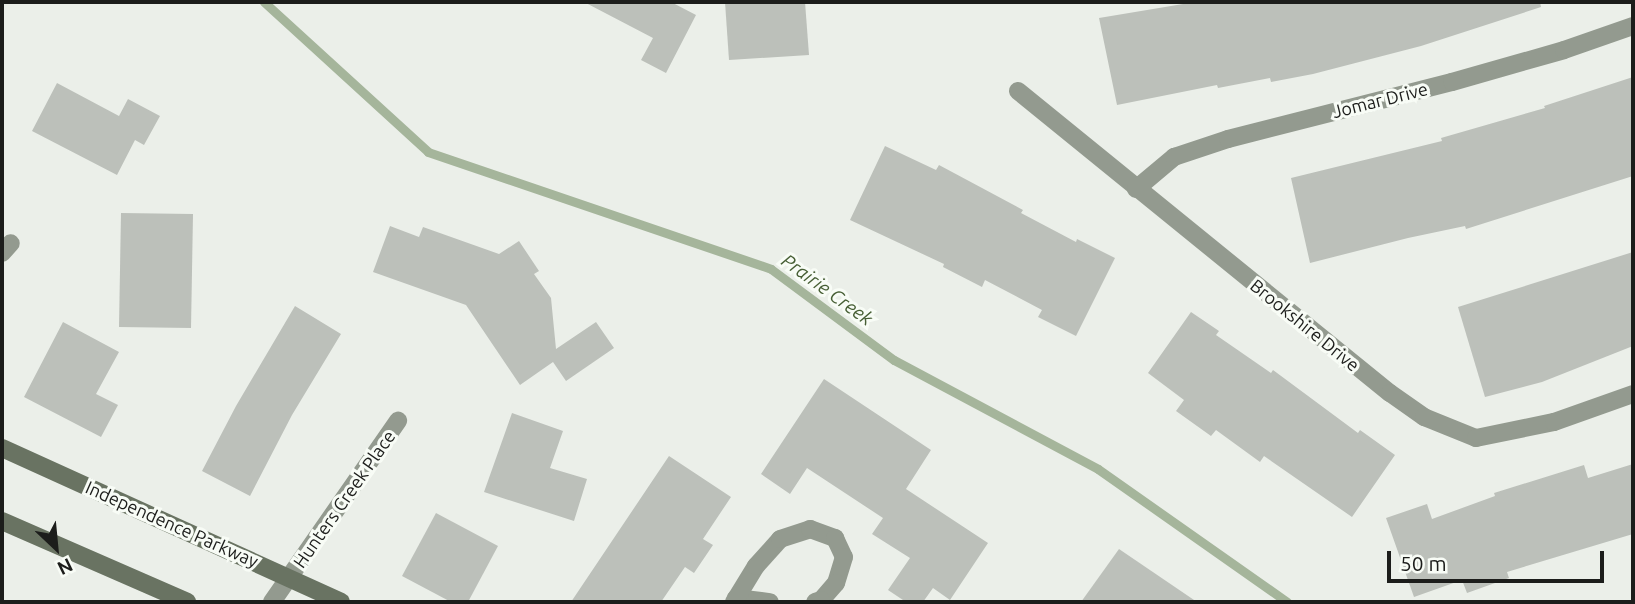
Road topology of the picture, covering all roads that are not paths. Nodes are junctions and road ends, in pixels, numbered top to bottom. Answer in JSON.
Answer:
{"nodes":[{"id":1,"x":1633,"y":26,"type":"edge"},
{"id":2,"x":1018,"y":91,"type":"dead end"},
{"id":3,"x":1136,"y":189,"type":"junction"},
{"id":4,"x":1633,"y":394,"type":"edge"},
{"id":5,"x":398,"y":421,"type":"dead end"},
{"id":6,"x":2,"y":447,"type":"edge"},
{"id":7,"x":2,"y":521,"type":"edge"},
{"id":8,"x":290,"y":577,"type":"junction"},
{"id":9,"x":735,"y":600,"type":"edge"},
{"id":10,"x":187,"y":602,"type":"edge"},
{"id":11,"x":272,"y":602,"type":"edge"},
{"id":12,"x":341,"y":602,"type":"edge"},
{"id":13,"x":770,"y":602,"type":"edge"},
{"id":14,"x":815,"y":602,"type":"edge"}],
"edges":[{"from":1,"to":3,"type":"street","name":"Jomar Drive"},
{"from":2,"to":3,"type":"street","name":"Brookshire Drive"},
{"from":3,"to":4,"type":"street","name":"Brookshire Drive"},
{"from":5,"to":8,"type":"street","name":"Hunters Creek Place"},
{"from":6,"to":8,"type":"main road","name":"Independence Parkway"},
{"from":7,"to":10,"type":"main road"},
{"from":8,"to":11,"type":"street","name":"Hunters Creek Place"},
{"from":8,"to":12,"type":"main road","name":"Independence Parkway"},
{"from":9,"to":13,"type":"street"},
{"from":9,"to":14,"type":"street"}]}
